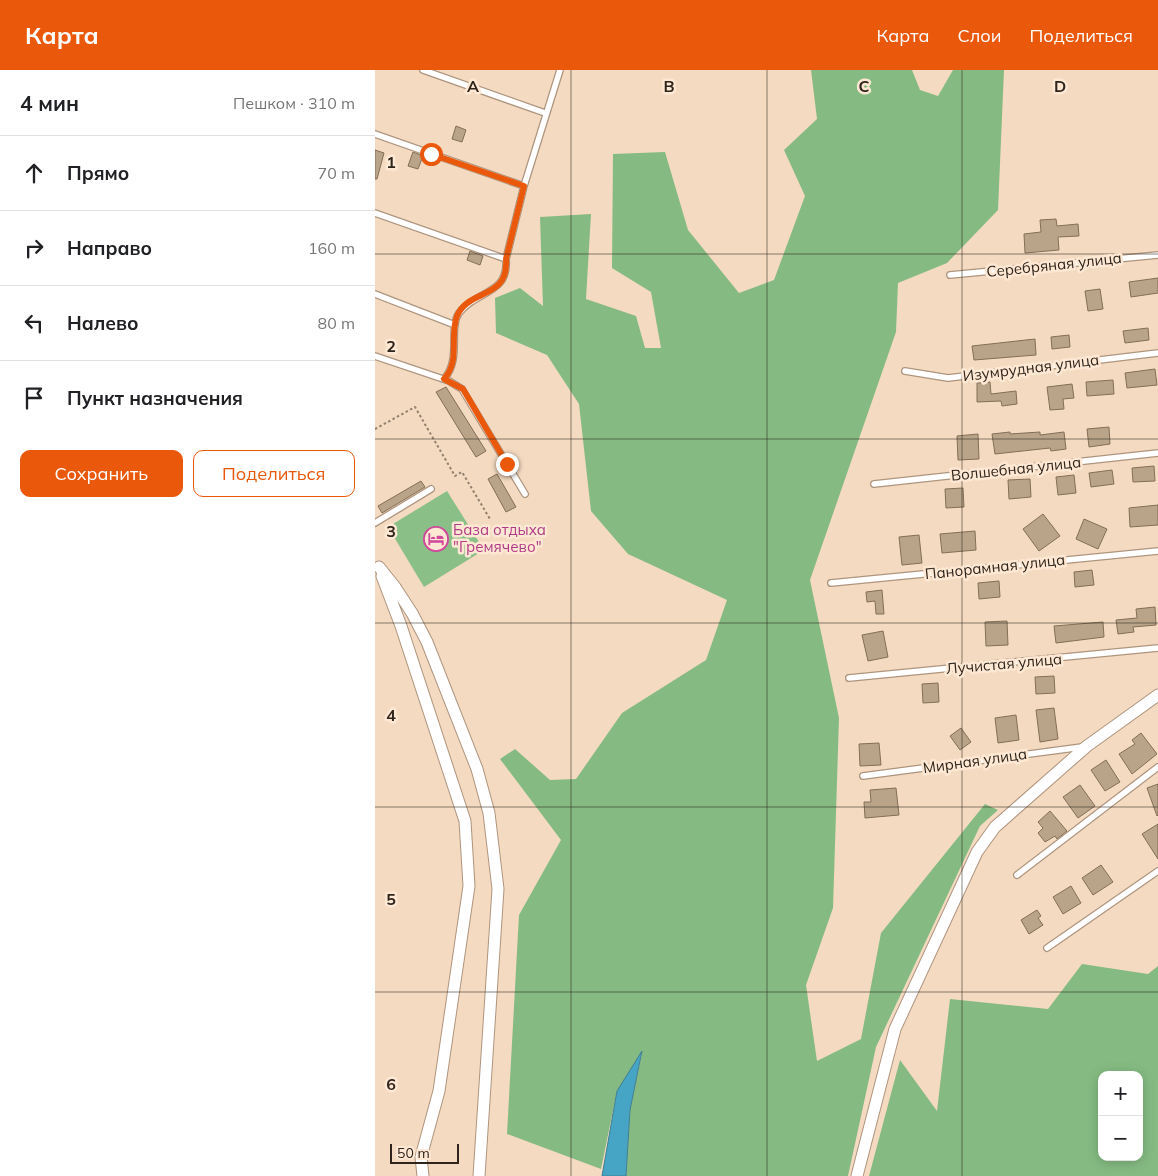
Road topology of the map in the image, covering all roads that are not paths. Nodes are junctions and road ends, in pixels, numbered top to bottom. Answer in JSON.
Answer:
{"nodes":[{"id":1,"x":423,"y":70,"type":"edge"},
{"id":2,"x":560,"y":70,"type":"edge"},
{"id":3,"x":545,"y":113,"type":"junction"},
{"id":4,"x":375,"y":134,"type":"edge"},
{"id":5,"x":524,"y":186,"type":"junction"},
{"id":6,"x":375,"y":213,"type":"edge"},
{"id":7,"x":1158,"y":255,"type":"edge"},
{"id":8,"x":506,"y":259,"type":"junction"},
{"id":9,"x":950,"y":275,"type":"dead end"},
{"id":10,"x":375,"y":294,"type":"edge"},
{"id":11,"x":455,"y":326,"type":"junction"},
{"id":12,"x":1158,"y":354,"type":"edge"},
{"id":13,"x":375,"y":356,"type":"edge"},
{"id":14,"x":905,"y":371,"type":"dead end"},
{"id":15,"x":444,"y":379,"type":"junction"},
{"id":16,"x":1158,"y":453,"type":"edge"},
{"id":17,"x":874,"y":484,"type":"dead end"},
{"id":18,"x":431,"y":489,"type":"dead end"},
{"id":19,"x":525,"y":494,"type":"dead end"},
{"id":20,"x":375,"y":523,"type":"edge"},
{"id":21,"x":1158,"y":551,"type":"edge"},
{"id":22,"x":377,"y":564,"type":"edge"},
{"id":23,"x":831,"y":583,"type":"dead end"},
{"id":24,"x":1158,"y":648,"type":"edge"},
{"id":25,"x":849,"y":678,"type":"dead end"},
{"id":26,"x":1158,"y":695,"type":"edge"},
{"id":27,"x":1087,"y":746,"type":"junction"},
{"id":28,"x":1158,"y":768,"type":"edge"},
{"id":29,"x":863,"y":776,"type":"dead end"},
{"id":30,"x":1158,"y":871,"type":"edge"},
{"id":31,"x":1017,"y":875,"type":"dead end"},
{"id":32,"x":1047,"y":948,"type":"dead end"},
{"id":33,"x":423,"y":1176,"type":"edge"},
{"id":34,"x":479,"y":1176,"type":"edge"},
{"id":35,"x":857,"y":1176,"type":"edge"}],
"edges":[{"from":1,"to":3,"type":"lane"},
{"from":2,"to":3,"type":"lane"},
{"from":3,"to":5,"type":"lane"},
{"from":4,"to":5,"type":"lane"},
{"from":5,"to":8,"type":"lane"},
{"from":6,"to":8,"type":"lane"},
{"from":7,"to":9,"type":"lane","name":"Серебряная улица"},
{"from":8,"to":11,"type":"lane"},
{"from":10,"to":11,"type":"lane"},
{"from":11,"to":15,"type":"lane"},
{"from":12,"to":14,"type":"lane","name":"Изумрудная улица"},
{"from":13,"to":15,"type":"lane"},
{"from":15,"to":19,"type":"lane"},
{"from":16,"to":17,"type":"lane","name":"Волшебная улица"},
{"from":18,"to":20,"type":"lane"},
{"from":21,"to":23,"type":"lane","name":"Панорамная улица"},
{"from":22,"to":33,"type":"street"},
{"from":22,"to":34,"type":"street"},
{"from":24,"to":25,"type":"lane","name":"Лучистая улица"},
{"from":26,"to":27,"type":"street"},
{"from":27,"to":29,"type":"lane","name":"Мирная улица"},
{"from":27,"to":35,"type":"street"},
{"from":28,"to":31,"type":"lane"},
{"from":30,"to":32,"type":"lane"}]}
